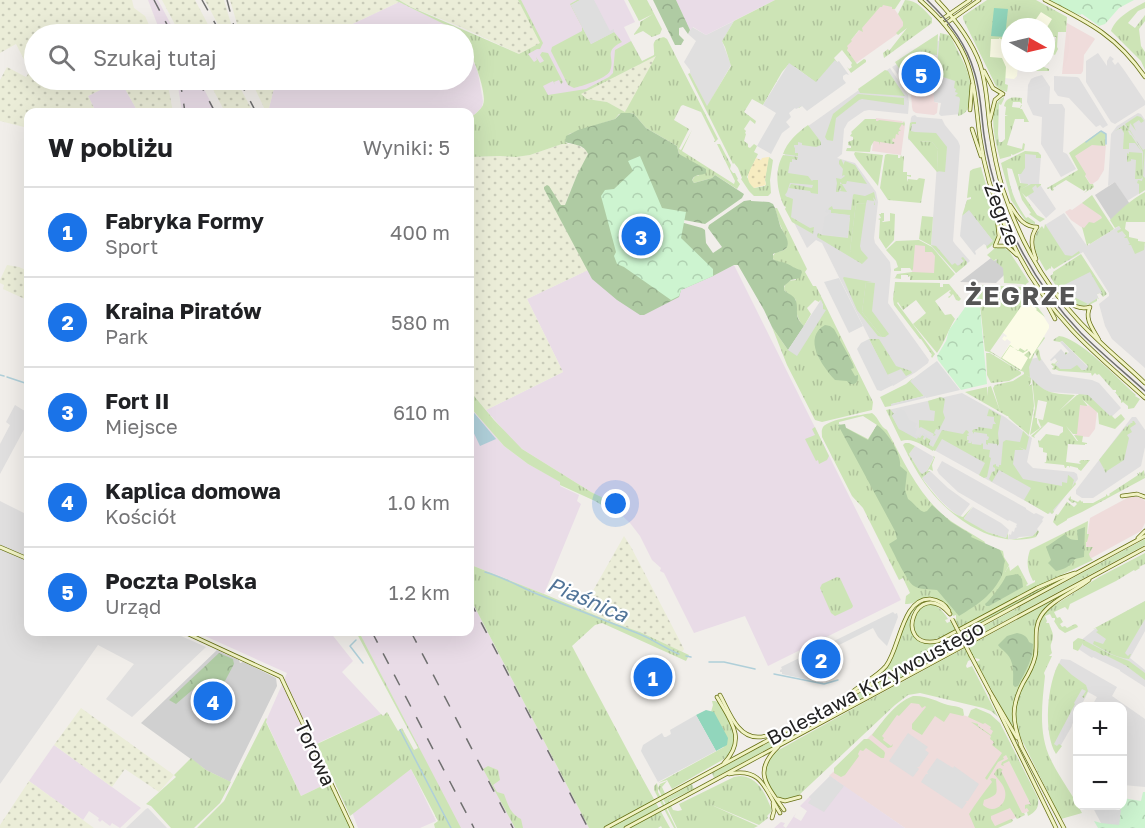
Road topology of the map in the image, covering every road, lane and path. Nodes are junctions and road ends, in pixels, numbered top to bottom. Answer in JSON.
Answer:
{"nodes":[{"id":1,"x":920,"y":0,"type":"edge"},
{"id":2,"x":937,"y":0,"type":"edge"},
{"id":3,"x":970,"y":0,"type":"edge"},
{"id":4,"x":979,"y":0,"type":"edge"},
{"id":5,"x":1045,"y":0,"type":"edge"},
{"id":6,"x":950,"y":14,"type":"junction"},
{"id":7,"x":953,"y":18,"type":"junction"},
{"id":8,"x":941,"y":20,"type":"junction"},
{"id":9,"x":945,"y":24,"type":"junction"},
{"id":10,"x":980,"y":64,"type":"junction"},
{"id":11,"x":1145,"y":77,"type":"edge"},
{"id":12,"x":972,"y":78,"type":"junction"},
{"id":13,"x":970,"y":110,"type":"dead end"},
{"id":14,"x":990,"y":124,"type":"junction"},
{"id":15,"x":972,"y":129,"type":"dead end"},
{"id":16,"x":985,"y":163,"type":"junction"},
{"id":17,"x":995,"y":200,"type":"junction"},
{"id":18,"x":1007,"y":200,"type":"junction"},
{"id":19,"x":1020,"y":257,"type":"junction"},
{"id":20,"x":1039,"y":266,"type":"junction"},
{"id":21,"x":1054,"y":289,"type":"junction"},
{"id":22,"x":1043,"y":294,"type":"junction"},
{"id":23,"x":1055,"y":319,"type":"dead end"},
{"id":24,"x":1078,"y":340,"type":"dead end"},
{"id":25,"x":1102,"y":344,"type":"junction"},
{"id":26,"x":1090,"y":348,"type":"junction"},
{"id":27,"x":1145,"y":383,"type":"edge"},
{"id":28,"x":1145,"y":398,"type":"edge"},
{"id":29,"x":1122,"y":496,"type":"dead end"},
{"id":30,"x":1145,"y":497,"type":"edge"},
{"id":31,"x":1145,"y":531,"type":"edge"},
{"id":32,"x":1145,"y":536,"type":"edge"},
{"id":33,"x":1136,"y":541,"type":"junction"},
{"id":34,"x":0,"y":547,"type":"edge"},
{"id":35,"x":1145,"y":549,"type":"edge"},
{"id":36,"x":24,"y":557,"type":"edge"},
{"id":37,"x":1080,"y":572,"type":"junction"},
{"id":38,"x":1093,"y":576,"type":"junction"},
{"id":39,"x":950,"y":614,"type":"junction"},
{"id":40,"x":193,"y":636,"type":"edge"},
{"id":41,"x":990,"y":692,"type":"junction"},
{"id":42,"x":846,"y":698,"type":"junction"},
{"id":43,"x":780,"y":734,"type":"junction"},
{"id":44,"x":782,"y":744,"type":"junction"},
{"id":45,"x":1021,"y":745,"type":"junction"},
{"id":46,"x":720,"y":766,"type":"junction"},
{"id":47,"x":724,"y":775,"type":"junction"},
{"id":48,"x":800,"y":797,"type":"dead end"},
{"id":49,"x":771,"y":798,"type":"junction"},
{"id":50,"x":776,"y":798,"type":"junction"},
{"id":51,"x":772,"y":818,"type":"dead end"},
{"id":52,"x":352,"y":828,"type":"edge"},
{"id":53,"x":606,"y":828,"type":"edge"},
{"id":54,"x":626,"y":828,"type":"edge"},
{"id":55,"x":1056,"y":828,"type":"edge"},
{"id":56,"x":1064,"y":828,"type":"edge"}],
"edges":[{"from":1,"to":8,"type":"main road","name":"Żegrze"},
{"from":2,"to":6,"type":"main road","name":"Żegrze"},
{"from":3,"to":6,"type":"main road"},
{"from":4,"to":7,"type":"main road"},
{"from":5,"to":11,"type":"main road"},
{"from":6,"to":7,"type":"main road","name":"Żegrze"},
{"from":6,"to":8,"type":"main road"},
{"from":7,"to":9,"type":"main road"},
{"from":7,"to":10,"type":"main road","name":"Żegrze"},
{"from":8,"to":9,"type":"main road","name":"Żegrze"},
{"from":9,"to":12,"type":"main road","name":"Żegrze"},
{"from":10,"to":14,"type":"main road","name":"Żegrze"},
{"from":10,"to":14,"type":"main road"},
{"from":12,"to":13,"type":"main road"},
{"from":12,"to":16,"type":"main road","name":"Żegrze"},
{"from":14,"to":18,"type":"main road","name":"Żegrze"},
{"from":15,"to":16,"type":"main road"},
{"from":16,"to":17,"type":"main road","name":"Żegrze"},
{"from":17,"to":19,"type":"main road","name":"Żegrze"},
{"from":17,"to":19,"type":"main road"},
{"from":18,"to":20,"type":"main road","name":"Żegrze"},
{"from":18,"to":20,"type":"main road"},
{"from":19,"to":22,"type":"main road","name":"Żegrze"},
{"from":20,"to":21,"type":"main road","name":"Żegrze"},
{"from":21,"to":25,"type":"main road","name":"Żegrze"},
{"from":21,"to":25,"type":"main road"},
{"from":22,"to":23,"type":"main road"},
{"from":22,"to":26,"type":"main road","name":"Żegrze"},
{"from":24,"to":26,"type":"main road"},
{"from":25,"to":27,"type":"main road","name":"Żegrze"},
{"from":26,"to":28,"type":"main road","name":"Żegrze"},
{"from":29,"to":30,"type":"main road"},
{"from":31,"to":33,"type":"main road"},
{"from":32,"to":33,"type":"main road","name":"Bolesława Krzywoustego"},
{"from":33,"to":37,"type":"main road","name":"Bolesława Krzywoustego"},
{"from":34,"to":36,"type":"main road"},
{"from":35,"to":38,"type":"main road","name":"Bolesława Krzywoustego"},
{"from":37,"to":39,"type":"main road"},
{"from":37,"to":42,"type":"main road","name":"Bolesława Krzywoustego"},
{"from":38,"to":44,"type":"main road","name":"Bolesława Krzywoustego"},
{"from":38,"to":45,"type":"main road"},
{"from":39,"to":41,"type":"main road","bridge":true},
{"from":39,"to":42,"type":"main road"},
{"from":40,"to":52,"type":"main road","name":"Torowa"},
{"from":41,"to":45,"type":"main road"},
{"from":41,"to":55,"type":"main road"},
{"from":42,"to":43,"type":"main road","name":"Bolesława Krzywoustego"},
{"from":43,"to":46,"type":"main road","name":"Bolesława Krzywoustego"},
{"from":43,"to":46,"type":"main road"},
{"from":44,"to":47,"type":"main road","name":"Bolesława Krzywoustego"},
{"from":44,"to":50,"type":"main road"},
{"from":45,"to":56,"type":"main road"},
{"from":46,"to":53,"type":"main road","name":"Bolesława Krzywoustego"},
{"from":47,"to":49,"type":"main road"},
{"from":47,"to":54,"type":"main road","name":"Bolesława Krzywoustego"},
{"from":48,"to":50,"type":"main road"},
{"from":49,"to":50,"type":"main road"},
{"from":49,"to":51,"type":"main road"}]}
